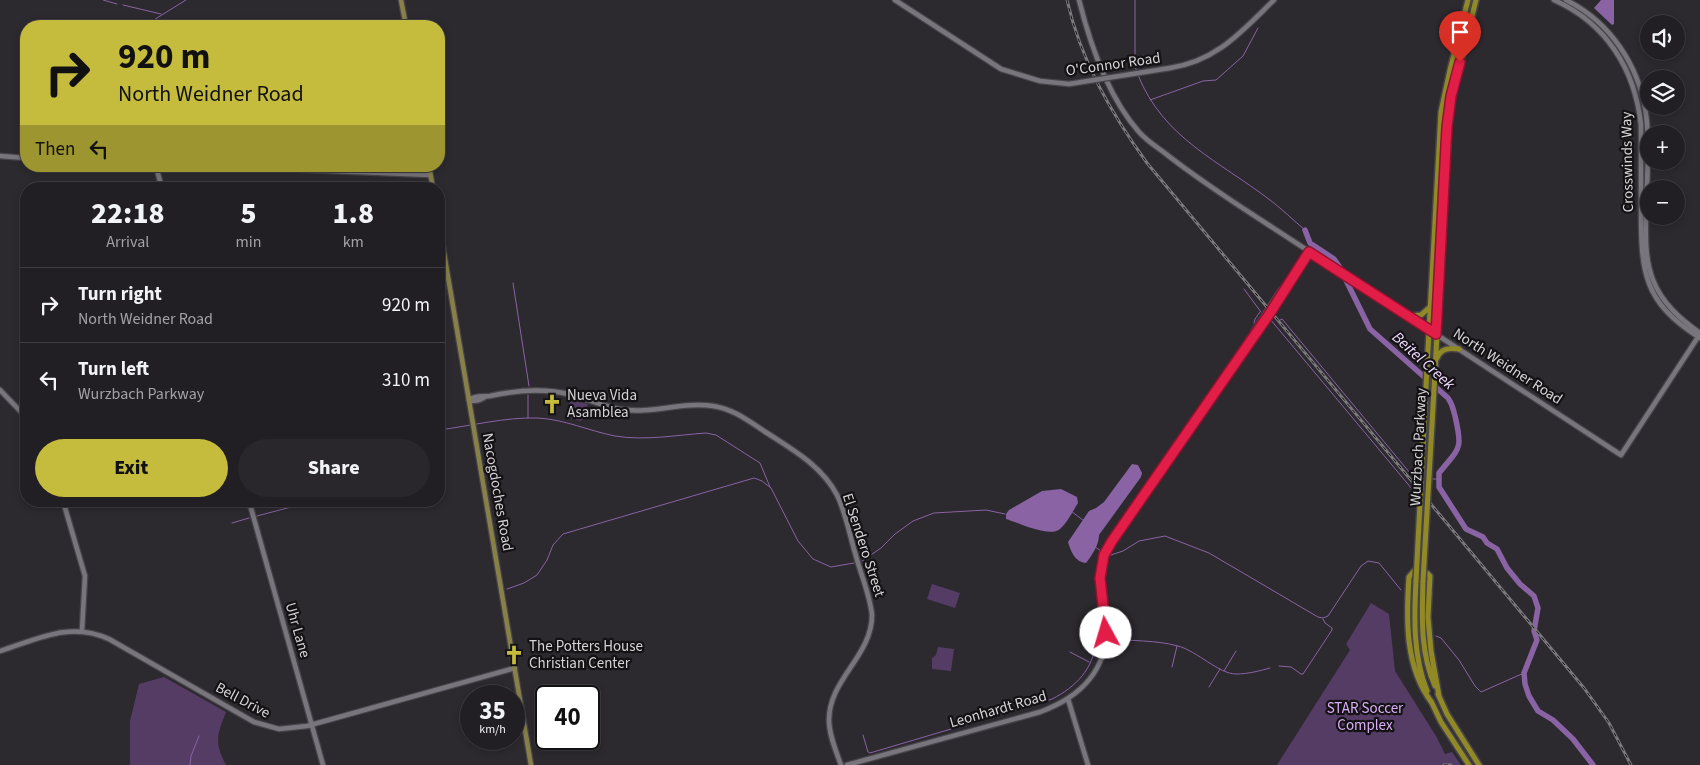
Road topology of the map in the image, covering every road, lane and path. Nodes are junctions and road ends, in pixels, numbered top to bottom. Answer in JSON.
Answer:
{"nodes":[{"id":1,"x":401,"y":0,"type":"edge"},
{"id":2,"x":895,"y":0,"type":"edge"},
{"id":3,"x":1079,"y":0,"type":"edge"},
{"id":4,"x":1274,"y":0,"type":"edge"},
{"id":5,"x":1468,"y":0,"type":"edge"},
{"id":6,"x":1476,"y":0,"type":"edge"},
{"id":7,"x":1554,"y":0,"type":"edge"},
{"id":8,"x":1567,"y":2,"type":"edge"},
{"id":9,"x":405,"y":20,"type":"edge"},
{"id":10,"x":0,"y":156,"type":"edge"},
{"id":11,"x":20,"y":158,"type":"edge"},
{"id":12,"x":358,"y":172,"type":"edge"},
{"id":13,"x":430,"y":172,"type":"edge"},
{"id":14,"x":430,"y":175,"type":"junction"},
{"id":15,"x":432,"y":182,"type":"edge"},
{"id":16,"x":1309,"y":252,"type":"junction"},
{"id":17,"x":445,"y":259,"type":"edge"},
{"id":18,"x":1430,"y":307,"type":"junction"},
{"id":19,"x":1410,"y":316,"type":"junction"},
{"id":20,"x":1429,"y":329,"type":"junction"},
{"id":21,"x":1436,"y":334,"type":"junction"},
{"id":22,"x":1699,"y":336,"type":"edge"},
{"id":23,"x":1459,"y":349,"type":"junction"},
{"id":24,"x":1435,"y":361,"type":"junction"},
{"id":25,"x":0,"y":390,"type":"edge"},
{"id":26,"x":469,"y":400,"type":"junction"},
{"id":27,"x":20,"y":411,"type":"edge"},
{"id":28,"x":65,"y":507,"type":"edge"},
{"id":29,"x":251,"y":507,"type":"edge"},
{"id":30,"x":82,"y":630,"type":"junction"},
{"id":31,"x":0,"y":651,"type":"edge"},
{"id":32,"x":515,"y":668,"type":"junction"},
{"id":33,"x":1439,"y":696,"type":"junction"},
{"id":34,"x":1068,"y":699,"type":"junction"},
{"id":35,"x":1432,"y":703,"type":"junction"},
{"id":36,"x":312,"y":724,"type":"junction"},
{"id":37,"x":323,"y":765,"type":"edge"},
{"id":38,"x":531,"y":765,"type":"edge"},
{"id":39,"x":841,"y":765,"type":"edge"},
{"id":40,"x":847,"y":765,"type":"edge"},
{"id":41,"x":1088,"y":765,"type":"edge"},
{"id":42,"x":1469,"y":765,"type":"edge"},
{"id":43,"x":1479,"y":765,"type":"edge"}],
"edges":[{"from":1,"to":9,"type":"main road"},
{"from":2,"to":4,"type":"street","name":"O'Connor Road","bridge":true},
{"from":3,"to":16,"type":"street","name":"North Weidner Road"},
{"from":5,"to":18,"type":"highway","name":"Wurzbach Parkway"},
{"from":6,"to":21,"type":"highway","name":"Wurzbach Parkway"},
{"from":7,"to":8,"type":"street","name":"Crosswinds Way"},
{"from":8,"to":22,"type":"street","name":"Crosswinds Way"},
{"from":10,"to":11,"type":"street"},
{"from":12,"to":14,"type":"street"},
{"from":13,"to":14,"type":"main road"},
{"from":14,"to":15,"type":"main road"},
{"from":16,"to":19,"type":"street","name":"North Weidner Road"},
{"from":16,"to":34,"type":"street","name":"Leonhardt Road"},
{"from":17,"to":26,"type":"main road","name":"Nacogdoches Road"},
{"from":18,"to":19,"type":"highway"},
{"from":18,"to":20,"type":"highway","name":"Wurzbach Parkway"},
{"from":19,"to":20,"type":"street","name":"North Weidner Road"},
{"from":20,"to":21,"type":"street","name":"North Weidner Road"},
{"from":20,"to":35,"type":"highway","name":"Wurzbach Parkway","bridge":true},
{"from":21,"to":23,"type":"street","name":"North Weidner Road"},
{"from":21,"to":24,"type":"highway","name":"Wurzbach Parkway"},
{"from":22,"to":23,"type":"street","name":"North Weidner Road"},
{"from":23,"to":24,"type":"highway"},
{"from":24,"to":33,"type":"highway","name":"Wurzbach Parkway","bridge":true},
{"from":25,"to":27,"type":"street"},
{"from":26,"to":32,"type":"main road","name":"Nacogdoches Road"},
{"from":26,"to":39,"type":"street","name":"El Sendero Street"},
{"from":28,"to":30,"type":"street"},
{"from":29,"to":36,"type":"street","name":"Uhr Lane"},
{"from":30,"to":31,"type":"street","name":"Bell Drive"},
{"from":30,"to":36,"type":"street","name":"Bell Drive"},
{"from":32,"to":36,"type":"street","name":"Bell Drive"},
{"from":32,"to":38,"type":"main road","name":"Nacogdoches Road"},
{"from":33,"to":35,"type":"highway"},
{"from":33,"to":43,"type":"highway","name":"Wurzbach Parkway"},
{"from":34,"to":40,"type":"street","name":"Leonhardt Road"},
{"from":34,"to":41,"type":"street"},
{"from":35,"to":42,"type":"highway","name":"Wurzbach Parkway"},
{"from":36,"to":37,"type":"street","name":"Uhr Lane"}]}
